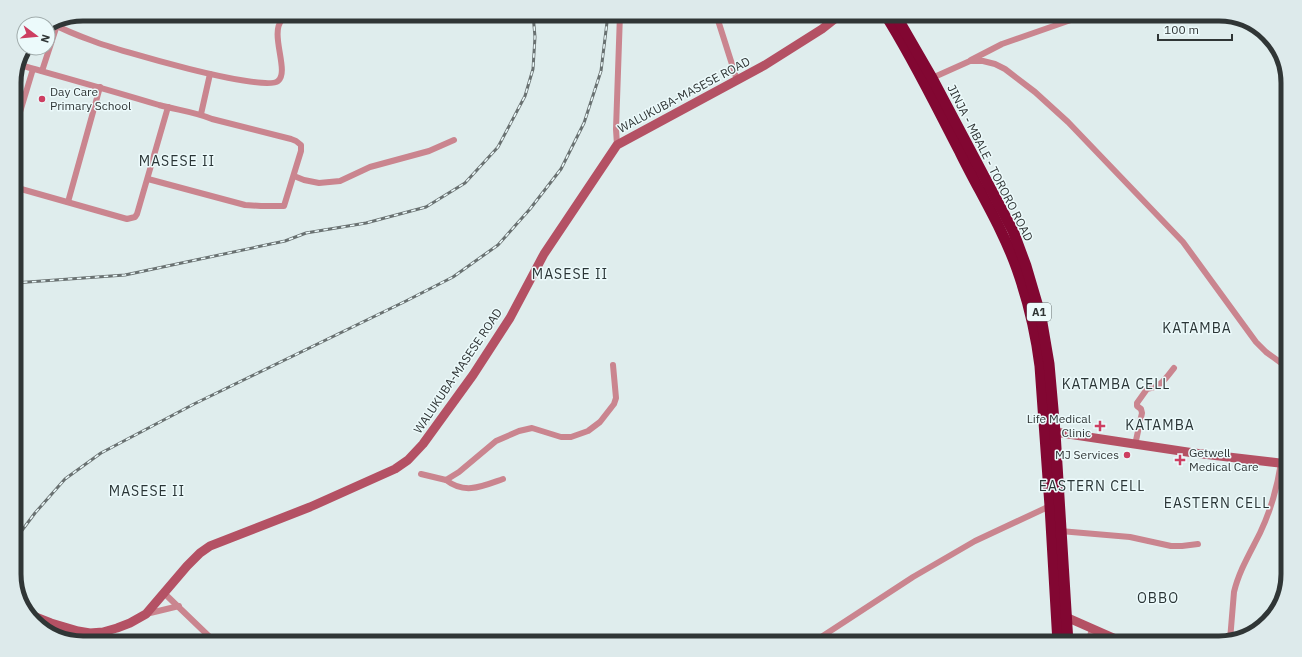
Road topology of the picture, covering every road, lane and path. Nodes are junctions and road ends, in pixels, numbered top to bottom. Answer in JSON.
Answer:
{"nodes":[{"id":1,"x":281,"y":21,"type":"edge"},
{"id":2,"x":620,"y":21,"type":"edge"},
{"id":3,"x":718,"y":21,"type":"edge"},
{"id":4,"x":832,"y":21,"type":"edge"},
{"id":5,"x":890,"y":21,"type":"edge"},
{"id":6,"x":899,"y":21,"type":"edge"},
{"id":7,"x":1068,"y":21,"type":"edge"},
{"id":8,"x":59,"y":26,"type":"edge"},
{"id":9,"x":46,"y":56,"type":"edge"},
{"id":10,"x":970,"y":60,"type":"junction"},
{"id":11,"x":23,"y":66,"type":"edge"},
{"id":12,"x":33,"y":69,"type":"junction"},
{"id":13,"x":42,"y":71,"type":"junction"},
{"id":14,"x":210,"y":74,"type":"junction"},
{"id":15,"x":932,"y":78,"type":"junction"},
{"id":16,"x":737,"y":80,"type":"junction"},
{"id":17,"x":100,"y":87,"type":"junction"},
{"id":18,"x":21,"y":100,"type":"edge"},
{"id":19,"x":24,"y":101,"type":"junction"},
{"id":20,"x":168,"y":107,"type":"junction"},
{"id":21,"x":21,"y":110,"type":"edge"},
{"id":22,"x":201,"y":114,"type":"junction"},
{"id":23,"x":454,"y":140,"type":"dead end"},
{"id":24,"x":617,"y":145,"type":"junction"},
{"id":25,"x":294,"y":176,"type":"junction"},
{"id":26,"x":148,"y":179,"type":"junction"},
{"id":27,"x":21,"y":189,"type":"edge"},
{"id":28,"x":68,"y":202,"type":"junction"},
{"id":29,"x":1281,"y":363,"type":"edge"},
{"id":30,"x":613,"y":365,"type":"dead end"},
{"id":31,"x":1174,"y":368,"type":"dead end"},
{"id":32,"x":1055,"y":432,"type":"junction"},
{"id":33,"x":1135,"y":445,"type":"junction"},
{"id":34,"x":1281,"y":464,"type":"edge"},
{"id":35,"x":421,"y":474,"type":"dead end"},
{"id":36,"x":1281,"y":476,"type":"edge"},
{"id":37,"x":504,"y":479,"type":"dead end"},
{"id":38,"x":446,"y":480,"type":"junction"},
{"id":39,"x":1050,"y":506,"type":"junction"},
{"id":40,"x":1060,"y":531,"type":"junction"},
{"id":41,"x":1198,"y":544,"type":"dead end"},
{"id":42,"x":164,"y":593,"type":"junction"},
{"id":43,"x":179,"y":606,"type":"junction"},
{"id":44,"x":146,"y":614,"type":"junction"},
{"id":45,"x":1066,"y":617,"type":"junction"},
{"id":46,"x":40,"y":618,"type":"edge"},
{"id":47,"x":1092,"y":629,"type":"junction"},
{"id":48,"x":1230,"y":635,"type":"edge"},
{"id":49,"x":209,"y":636,"type":"edge"},
{"id":50,"x":823,"y":636,"type":"edge"},
{"id":51,"x":1058,"y":636,"type":"edge"},
{"id":52,"x":1067,"y":636,"type":"edge"},
{"id":53,"x":1090,"y":636,"type":"edge"},
{"id":54,"x":1105,"y":636,"type":"edge"}],
"edges":[{"from":1,"to":14,"type":"street"},
{"from":2,"to":24,"type":"street"},
{"from":3,"to":16,"type":"street"},
{"from":4,"to":16,"type":"street","name":"WALUKUBA-MASESE ROAD"},
{"from":5,"to":39,"type":"highway","name":"JINJA - MBALE - TORORO ROAD","number":"A1"},
{"from":6,"to":15,"type":"highway","name":"JINJA - MBALE - TORORO ROAD","number":"A1"},
{"from":7,"to":10,"type":"street"},
{"from":8,"to":14,"type":"street"},
{"from":9,"to":13,"type":"street"},
{"from":10,"to":15,"type":"street"},
{"from":10,"to":29,"type":"street"},
{"from":11,"to":12,"type":"street"},
{"from":12,"to":13,"type":"street"},
{"from":12,"to":19,"type":"street"},
{"from":13,"to":17,"type":"street"},
{"from":14,"to":22,"type":"street"},
{"from":15,"to":32,"type":"highway","name":"JINJA - MBALE - TORORO ROAD","number":"A1"},
{"from":16,"to":24,"type":"street","name":"WALUKUBA-MASESE ROAD"},
{"from":17,"to":20,"type":"street"},
{"from":17,"to":28,"type":"street"},
{"from":18,"to":19,"type":"street"},
{"from":19,"to":21,"type":"street"},
{"from":20,"to":22,"type":"street"},
{"from":20,"to":26,"type":"street"},
{"from":22,"to":25,"type":"street"},
{"from":23,"to":25,"type":"street"},
{"from":24,"to":42,"type":"street","name":"WALUKUBA-MASESE ROAD"},
{"from":25,"to":26,"type":"street"},
{"from":26,"to":28,"type":"street"},
{"from":27,"to":28,"type":"street"},
{"from":30,"to":38,"type":"street"},
{"from":31,"to":33,"type":"street"},
{"from":32,"to":33,"type":"street"},
{"from":32,"to":40,"type":"highway","name":"JINJA - MBALE - TORORO ROAD","number":"A1"},
{"from":33,"to":34,"type":"street"},
{"from":35,"to":38,"type":"street"},
{"from":36,"to":48,"type":"street"},
{"from":37,"to":38,"type":"street"},
{"from":39,"to":50,"type":"street"},
{"from":39,"to":51,"type":"highway","name":"JINJA - MBALE - TORORO ROAD","number":"A1"},
{"from":40,"to":41,"type":"street"},
{"from":40,"to":45,"type":"highway","name":"JINJA - MBALE - TORORO ROAD","number":"A1"},
{"from":42,"to":43,"type":"street"},
{"from":42,"to":44,"type":"street","name":"WALUKUBA-MASESE ROAD"},
{"from":43,"to":44,"type":"street"},
{"from":43,"to":49,"type":"street"},
{"from":44,"to":46,"type":"street","name":"WALUKUBA-MASESE ROAD"},
{"from":45,"to":47,"type":"street"},
{"from":45,"to":52,"type":"highway","name":"JINJA - MBALE - TORORO ROAD","number":"A1"},
{"from":47,"to":53,"type":"street"},
{"from":47,"to":54,"type":"street"}]}
